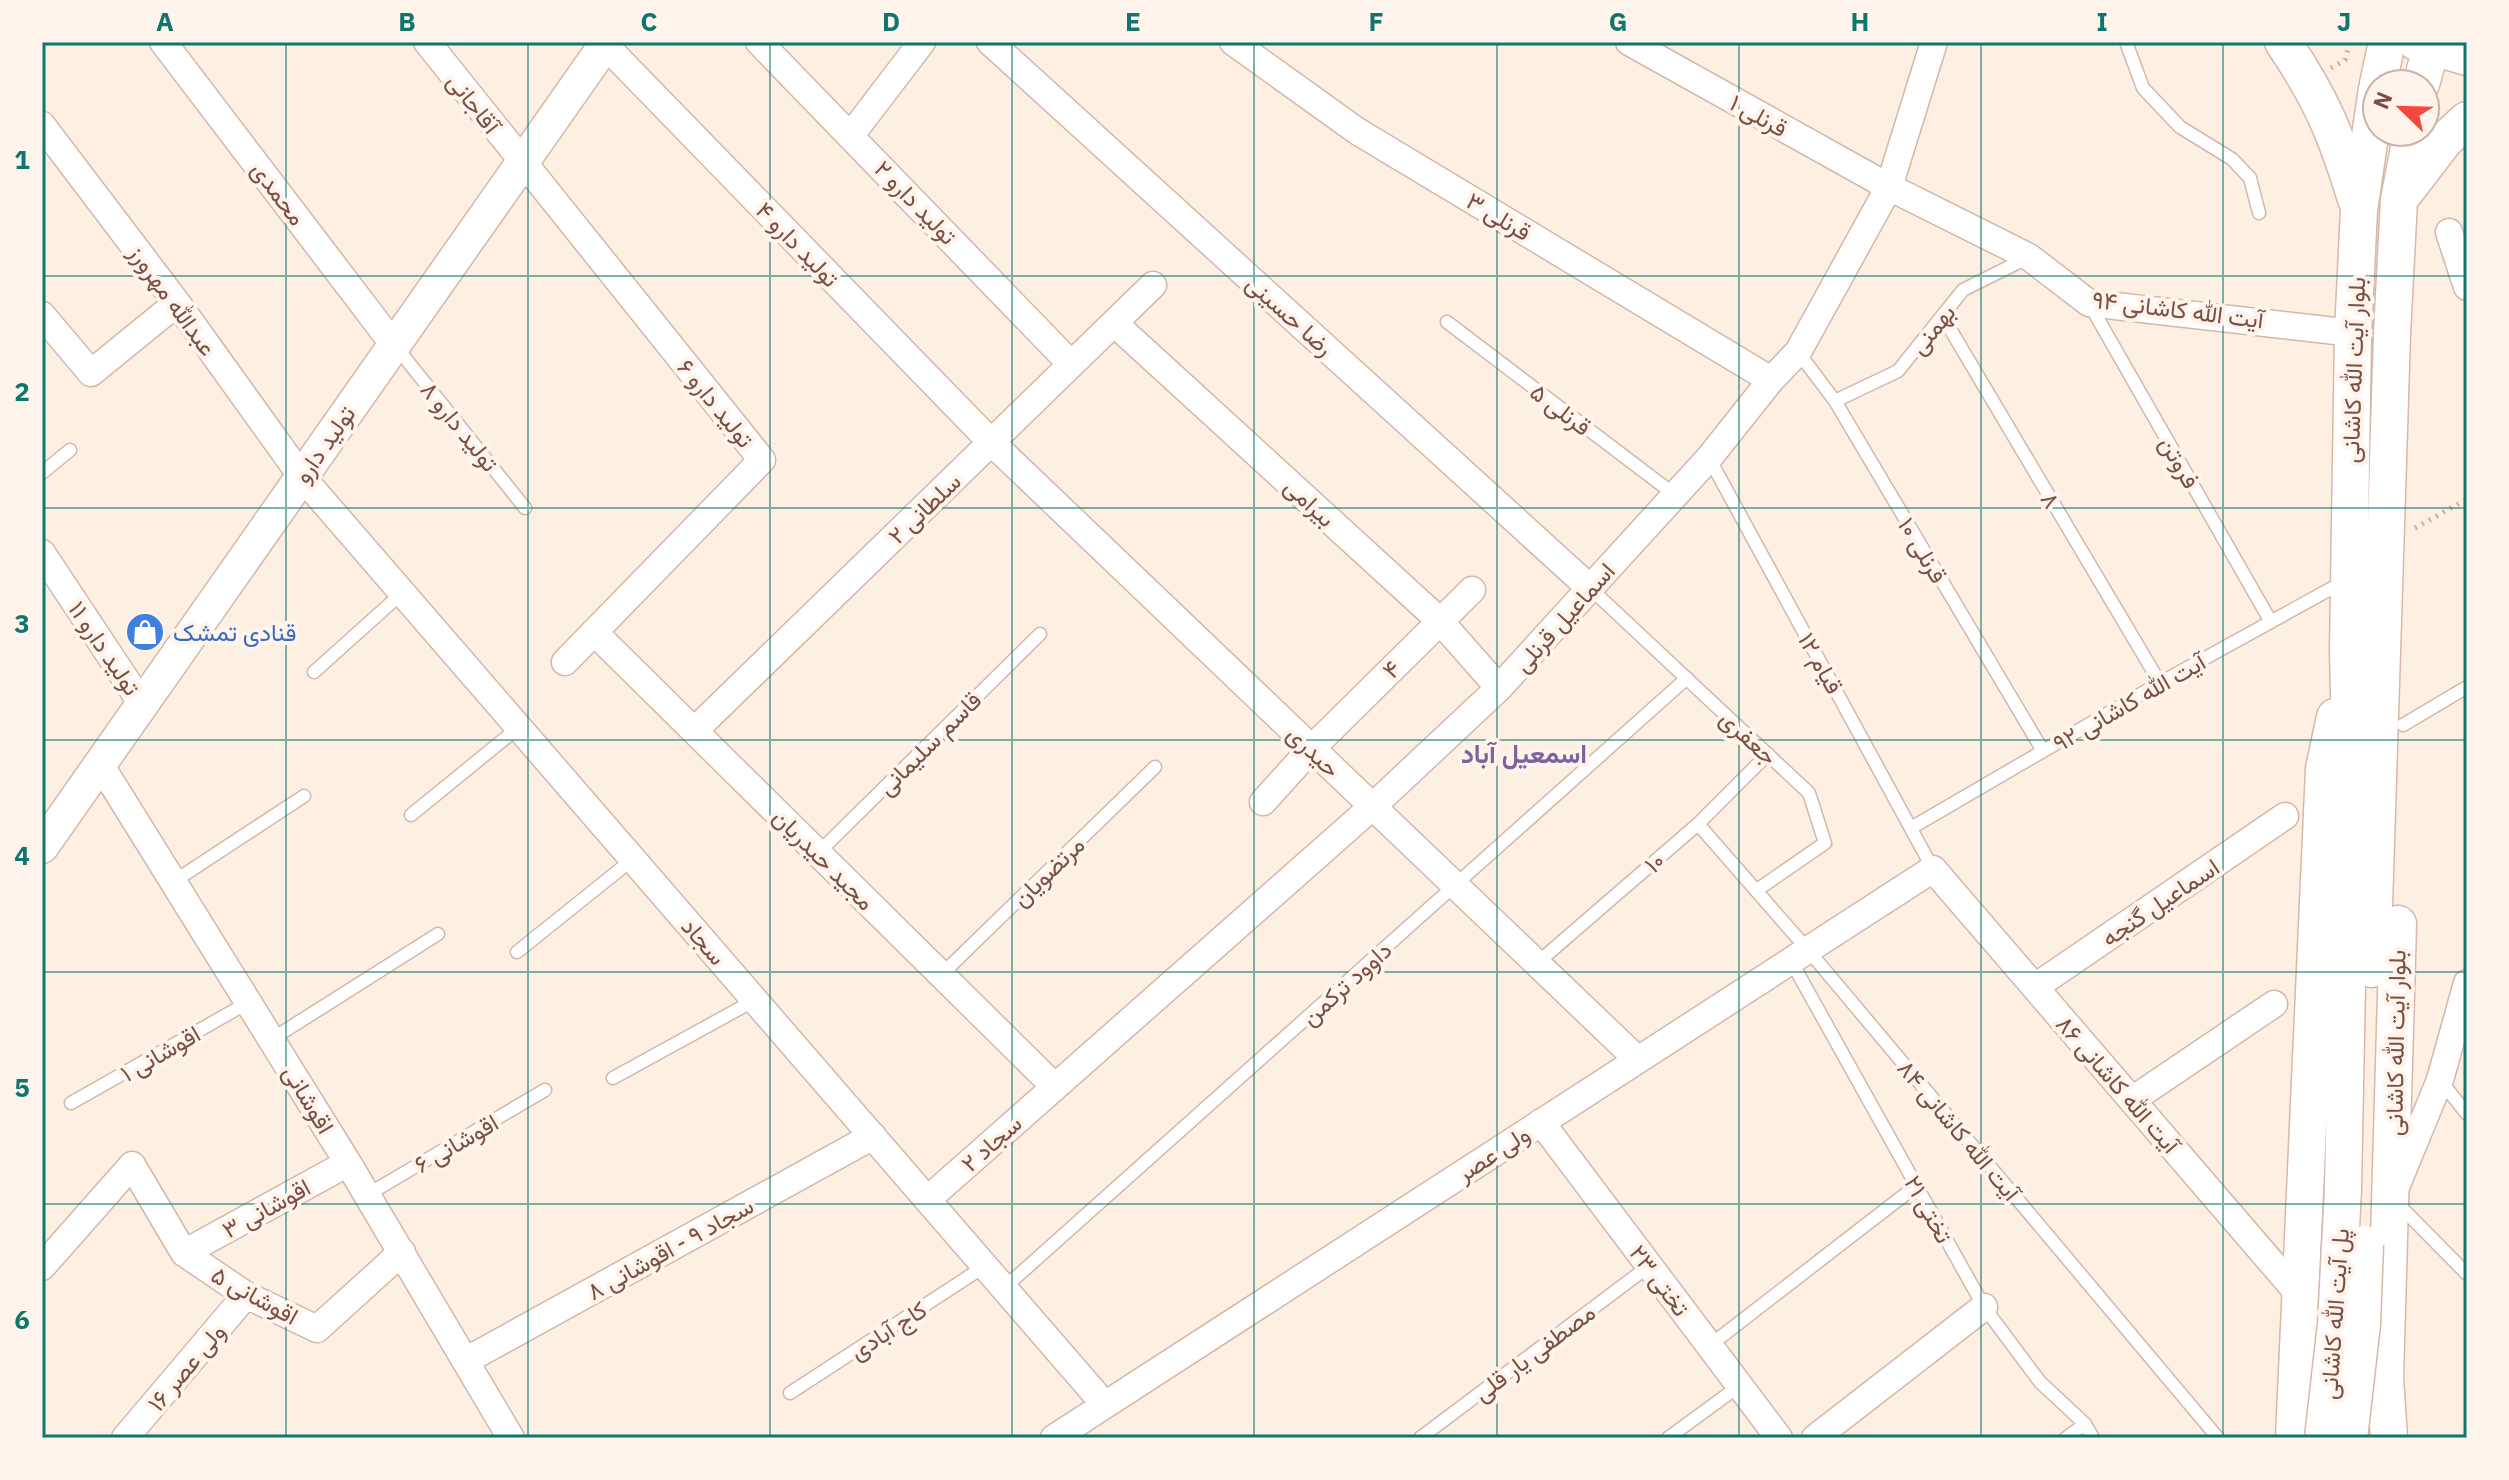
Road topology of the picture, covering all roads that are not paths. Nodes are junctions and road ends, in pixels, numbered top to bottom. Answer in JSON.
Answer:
{"nodes":[{"id":1,"x":163,"y":42,"type":"edge"},
{"id":2,"x":427,"y":42,"type":"edge"},
{"id":3,"x":759,"y":42,"type":"edge"},
{"id":4,"x":922,"y":42,"type":"edge"},
{"id":5,"x":990,"y":42,"type":"edge"},
{"id":6,"x":1233,"y":42,"type":"edge"},
{"id":7,"x":1629,"y":42,"type":"edge"},
{"id":8,"x":1934,"y":42,"type":"edge"},
{"id":9,"x":2126,"y":42,"type":"edge"},
{"id":10,"x":2283,"y":42,"type":"edge"},
{"id":11,"x":2387,"y":42,"type":"edge"},
{"id":12,"x":605,"y":43,"type":"edge"},
{"id":13,"x":2427,"y":44,"type":"edge"},
{"id":14,"x":2467,"y":57,"type":"edge"},
{"id":15,"x":2381,"y":68,"type":"edge"},
{"id":16,"x":2423,"y":68,"type":"edge"},
{"id":17,"x":2467,"y":120,"type":"edge"},
{"id":18,"x":45,"y":135,"type":"edge"},
{"id":19,"x":851,"y":135,"type":"junction"},
{"id":20,"x":2368,"y":148,"type":"edge"},
{"id":21,"x":2409,"y":148,"type":"edge"},
{"id":22,"x":522,"y":164,"type":"junction"},
{"id":23,"x":1889,"y":187,"type":"junction"},
{"id":24,"x":2399,"y":200,"type":"junction"},
{"id":25,"x":2359,"y":210,"type":"junction"},
{"id":26,"x":2259,"y":213,"type":"dead end"},
{"id":27,"x":2449,"y":232,"type":"dead end"},
{"id":28,"x":2029,"y":257,"type":"junction"},
{"id":29,"x":1153,"y":285,"type":"dead end"},
{"id":30,"x":2467,"y":287,"type":"edge"},
{"id":31,"x":177,"y":303,"type":"junction"},
{"id":32,"x":2089,"y":303,"type":"junction"},
{"id":33,"x":42,"y":315,"type":"edge"},
{"id":34,"x":1943,"y":317,"type":"junction"},
{"id":35,"x":1447,"y":322,"type":"dead end"},
{"id":36,"x":1114,"y":323,"type":"junction"},
{"id":37,"x":2353,"y":333,"type":"junction"},
{"id":38,"x":394,"y":345,"type":"junction"},
{"id":39,"x":1798,"y":352,"type":"junction"},
{"id":40,"x":1071,"y":364,"type":"junction"},
{"id":41,"x":1771,"y":380,"type":"junction"},
{"id":42,"x":1835,"y":401,"type":"junction"},
{"id":43,"x":991,"y":442,"type":"junction"},
{"id":44,"x":70,"y":450,"type":"dead end"},
{"id":45,"x":1709,"y":458,"type":"junction"},
{"id":46,"x":42,"y":473,"type":"edge"},
{"id":47,"x":302,"y":477,"type":"junction"},
{"id":48,"x":1675,"y":495,"type":"junction"},
{"id":49,"x":525,"y":508,"type":"dead end"},
{"id":50,"x":42,"y":553,"type":"edge"},
{"id":51,"x":2349,"y":579,"type":"junction"},
{"id":52,"x":1591,"y":589,"type":"junction"},
{"id":53,"x":1472,"y":590,"type":"dead end"},
{"id":54,"x":402,"y":593,"type":"junction"},
{"id":55,"x":1440,"y":621,"type":"junction"},
{"id":56,"x":2271,"y":622,"type":"junction"},
{"id":57,"x":594,"y":632,"type":"junction"},
{"id":58,"x":1040,"y":634,"type":"dead end"},
{"id":59,"x":2384,"y":651,"type":"junction"},
{"id":60,"x":2348,"y":652,"type":"junction"},
{"id":61,"x":565,"y":662,"type":"dead end"},
{"id":62,"x":314,"y":672,"type":"dead end"},
{"id":63,"x":1687,"y":678,"type":"junction"},
{"id":64,"x":2160,"y":683,"type":"junction"},
{"id":65,"x":2467,"y":687,"type":"edge"},
{"id":66,"x":1499,"y":688,"type":"junction"},
{"id":67,"x":142,"y":704,"type":"junction"},
{"id":68,"x":2403,"y":725,"type":"junction"},
{"id":69,"x":519,"y":727,"type":"junction"},
{"id":70,"x":694,"y":731,"type":"junction"},
{"id":71,"x":1311,"y":749,"type":"junction"},
{"id":72,"x":2043,"y":751,"type":"junction"},
{"id":73,"x":1768,"y":754,"type":"junction"},
{"id":74,"x":100,"y":764,"type":"junction"},
{"id":75,"x":1155,"y":767,"type":"dead end"},
{"id":76,"x":304,"y":796,"type":"dead end"},
{"id":77,"x":1263,"y":802,"type":"dead end"},
{"id":78,"x":1372,"y":807,"type":"junction"},
{"id":79,"x":411,"y":815,"type":"dead end"},
{"id":80,"x":2285,"y":816,"type":"dead end"},
{"id":81,"x":1698,"y":824,"type":"junction"},
{"id":82,"x":1911,"y":828,"type":"junction"},
{"id":83,"x":42,"y":847,"type":"edge"},
{"id":84,"x":818,"y":853,"type":"junction"},
{"id":85,"x":633,"y":859,"type":"junction"},
{"id":86,"x":1933,"y":869,"type":"junction"},
{"id":87,"x":173,"y":882,"type":"junction"},
{"id":88,"x":1455,"y":886,"type":"junction"},
{"id":89,"x":1757,"y":890,"type":"junction"},
{"id":90,"x":438,"y":934,"type":"dead end"},
{"id":91,"x":517,"y":952,"type":"dead end"},
{"id":92,"x":1800,"y":955,"type":"junction"},
{"id":93,"x":1536,"y":964,"type":"junction"},
{"id":94,"x":941,"y":975,"type":"junction"},
{"id":95,"x":2467,"y":983,"type":"edge"},
{"id":96,"x":2035,"y":987,"type":"junction"},
{"id":97,"x":755,"y":1000,"type":"junction"},
{"id":98,"x":249,"y":1002,"type":"junction"},
{"id":99,"x":2274,"y":1004,"type":"dead end"},
{"id":100,"x":272,"y":1039,"type":"junction"},
{"id":101,"x":1638,"y":1060,"type":"junction"},
{"id":102,"x":613,"y":1078,"type":"dead end"},
{"id":103,"x":2440,"y":1080,"type":"junction"},
{"id":104,"x":1055,"y":1087,"type":"junction"},
{"id":105,"x":545,"y":1090,"type":"dead end"},
{"id":106,"x":2132,"y":1100,"type":"junction"},
{"id":107,"x":71,"y":1103,"type":"dead end"},
{"id":108,"x":2467,"y":1114,"type":"edge"},
{"id":109,"x":1541,"y":1122,"type":"junction"},
{"id":110,"x":873,"y":1136,"type":"junction"},
{"id":111,"x":348,"y":1163,"type":"junction"},
{"id":112,"x":1916,"y":1186,"type":"junction"},
{"id":113,"x":2367,"y":1192,"type":"junction"},
{"id":114,"x":367,"y":1195,"type":"junction"},
{"id":115,"x":928,"y":1199,"type":"junction"},
{"id":116,"x":402,"y":1252,"type":"junction"},
{"id":117,"x":184,"y":1253,"type":"junction"},
{"id":118,"x":985,"y":1266,"type":"junction"},
{"id":119,"x":1649,"y":1266,"type":"junction"},
{"id":120,"x":42,"y":1267,"type":"edge"},
{"id":121,"x":2467,"y":1274,"type":"edge"},
{"id":122,"x":1004,"y":1288,"type":"junction"},
{"id":123,"x":246,"y":1295,"type":"junction"},
{"id":124,"x":2303,"y":1299,"type":"junction"},
{"id":125,"x":1984,"y":1307,"type":"junction"},
{"id":126,"x":1709,"y":1346,"type":"junction"},
{"id":127,"x":467,"y":1360,"type":"junction"},
{"id":128,"x":2300,"y":1377,"type":"junction"},
{"id":129,"x":2385,"y":1378,"type":"junction"},
{"id":130,"x":1739,"y":1386,"type":"junction"},
{"id":131,"x":790,"y":1393,"type":"dead end"},
{"id":132,"x":1105,"y":1405,"type":"junction"},
{"id":133,"x":2085,"y":1424,"type":"junction"},
{"id":134,"x":125,"y":1438,"type":"edge"},
{"id":135,"x":511,"y":1438,"type":"edge"},
{"id":136,"x":1054,"y":1438,"type":"edge"},
{"id":137,"x":1420,"y":1438,"type":"edge"},
{"id":138,"x":1668,"y":1438,"type":"edge"},
{"id":139,"x":1779,"y":1438,"type":"edge"},
{"id":140,"x":1815,"y":1438,"type":"edge"},
{"id":141,"x":2066,"y":1438,"type":"edge"},
{"id":142,"x":2093,"y":1438,"type":"edge"},
{"id":143,"x":2218,"y":1438,"type":"edge"},
{"id":144,"x":2294,"y":1438,"type":"edge"},
{"id":145,"x":2323,"y":1438,"type":"edge"},
{"id":146,"x":2348,"y":1438,"type":"edge"},
{"id":147,"x":2389,"y":1438,"type":"edge"}],
"edges":[{"from":1,"to":38,"type":"street","name":"محمدی"},
{"from":2,"to":22,"type":"street","name":"آقاجانی"},
{"from":3,"to":19,"type":"street","name":"تولید دارو ۲"},
{"from":4,"to":19,"type":"street"},
{"from":5,"to":52,"type":"street","name":"رضا حسینی"},
{"from":6,"to":41,"type":"street","name":"قرنلی ۳"},
{"from":7,"to":23,"type":"street","name":"قرنلی ۱"},
{"from":8,"to":23,"type":"street","name":"اسماعیل قرنلی"},
{"from":9,"to":26,"type":"lane"},
{"from":10,"to":25,"type":"main road"},
{"from":11,"to":15,"type":"main road","name":"بلوار آیت الله کاشانی"},
{"from":12,"to":22,"type":"street","name":"تولید دارو"},
{"from":12,"to":43,"type":"street","name":"تولید دارو ۴"},
{"from":13,"to":14,"type":"main road"},
{"from":13,"to":16,"type":"main road"},
{"from":17,"to":24,"type":"main road"},
{"from":18,"to":31,"type":"street","name":"عبدالله مهرورز"},
{"from":19,"to":40,"type":"street","name":"تولید دارو ۲"},
{"from":20,"to":25,"type":"main road","name":"بلوار آیت الله کاشانی"},
{"from":21,"to":24,"type":"main road","name":"بلوار آیت الله کاشانی"},
{"from":22,"to":38,"type":"street","name":"تولید دارو"},
{"from":22,"to":57,"type":"street","name":"تولید دارو ۶"},
{"from":23,"to":28,"type":"street","name":"آیت الله کاشانی ۹۴"},
{"from":23,"to":39,"type":"street","name":"اسماعیل قرنلی"},
{"from":24,"to":59,"type":"main road","name":"بلوار آیت الله کاشانی"},
{"from":25,"to":37,"type":"main road","name":"بلوار آیت الله کاشانی"},
{"from":27,"to":30,"type":"street"},
{"from":28,"to":32,"type":"street","name":"آیت الله کاشانی ۹۴"},
{"from":28,"to":34,"type":"lane","name":"بهمنی"},
{"from":29,"to":36,"type":"street","name":"۲ سلطانی"},
{"from":31,"to":33,"type":"street"},
{"from":31,"to":47,"type":"street","name":"عبدالله مهرورز"},
{"from":32,"to":37,"type":"street","name":"آیت الله کاشانی ۹۴"},
{"from":32,"to":56,"type":"lane","name":"فروتن"},
{"from":34,"to":42,"type":"lane","name":"بهمنی"},
{"from":34,"to":64,"type":"lane","name":"۸"},
{"from":35,"to":48,"type":"lane","name":"قرنلی ۵"},
{"from":36,"to":40,"type":"street","name":"۲ سلطانی"},
{"from":36,"to":55,"type":"street","name":"بیرامی"},
{"from":37,"to":51,"type":"main road","name":"بلوار آیت الله کاشانی"},
{"from":38,"to":47,"type":"street","name":"تولید دارو"},
{"from":38,"to":49,"type":"lane","name":"تولید دارو ۸"},
{"from":39,"to":41,"type":"street","name":"اسماعیل قرنلی"},
{"from":39,"to":42,"type":"lane","name":"قرنلی ۱۰"},
{"from":40,"to":43,"type":"street","name":"۲ سلطانی"},
{"from":41,"to":45,"type":"street","name":"اسماعیل قرنلی"},
{"from":42,"to":72,"type":"lane","name":"قرنلی ۱۰"},
{"from":43,"to":70,"type":"street","name":"۲ سلطانی"},
{"from":43,"to":71,"type":"street","name":"حیدری"},
{"from":44,"to":46,"type":"lane"},
{"from":45,"to":48,"type":"street","name":"اسماعیل قرنلی"},
{"from":45,"to":82,"type":"lane","name":"۱۲ قیام"},
{"from":47,"to":54,"type":"street","name":"سجاد"},
{"from":47,"to":67,"type":"street","name":"تولید دارو"},
{"from":48,"to":52,"type":"street","name":"اسماعیل قرنلی"},
{"from":50,"to":67,"type":"street","name":"تولید دارو ۱۱"},
{"from":51,"to":56,"type":"lane","name":"آیت الله کاشانی ۹۲"},
{"from":51,"to":60,"type":"main road","name":"بلوار آیت الله کاشانی"},
{"from":52,"to":63,"type":"lane","name":"جعفری"},
{"from":52,"to":66,"type":"street","name":"اسماعیل قرنلی"},
{"from":53,"to":55,"type":"street","name":"۴"},
{"from":54,"to":62,"type":"lane"},
{"from":54,"to":69,"type":"street","name":"سجاد"},
{"from":55,"to":66,"type":"street","name":"بیرامی"},
{"from":55,"to":71,"type":"street","name":"۴"},
{"from":56,"to":64,"type":"lane","name":"آیت الله کاشانی ۹۲"},
{"from":57,"to":61,"type":"street","name":"تولید دارو ۶"},
{"from":57,"to":70,"type":"street","name":"مجید حیدریان"},
{"from":58,"to":84,"type":"lane","name":"قاسم سلیمانی"},
{"from":59,"to":68,"type":"main road","name":"بلوار آیت الله کاشانی"},
{"from":59,"to":113,"type":"main road","name":"بلوار آیت الله کاشانی"},
{"from":60,"to":113,"type":"main road","name":"بلوار آیت الله کاشانی"},
{"from":60,"to":124,"type":"main road","name":"بلوار آیت الله کاشانی"},
{"from":63,"to":73,"type":"lane","name":"جعفری"},
{"from":63,"to":88,"type":"lane","name":"داوود ترکمن"},
{"from":64,"to":72,"type":"lane","name":"آیت الله کاشانی ۹۲"},
{"from":65,"to":68,"type":"lane"},
{"from":66,"to":78,"type":"street","name":"اسماعیل قرنلی"},
{"from":67,"to":74,"type":"street","name":"تولید دارو"},
{"from":68,"to":113,"type":"main road","name":"بلوار آیت الله کاشانی"},
{"from":69,"to":79,"type":"lane"},
{"from":69,"to":85,"type":"street","name":"سجاد"},
{"from":70,"to":84,"type":"street","name":"مجید حیدریان"},
{"from":71,"to":77,"type":"street","name":"۴"},
{"from":71,"to":78,"type":"street","name":"حیدری"},
{"from":72,"to":82,"type":"lane","name":"آیت الله کاشانی ۹۲"},
{"from":73,"to":81,"type":"lane","name":"۱۰"},
{"from":73,"to":89,"type":"lane","name":"جعفری"},
{"from":74,"to":83,"type":"street","name":"تولید دارو"},
{"from":74,"to":87,"type":"street","name":"اقوشانی"},
{"from":75,"to":94,"type":"lane","name":"مرتضویان"},
{"from":76,"to":87,"type":"lane"},
{"from":78,"to":88,"type":"street","name":"حیدری"},
{"from":78,"to":104,"type":"street","name":"اسماعیل قرنلی"},
{"from":80,"to":96,"type":"street","name":"اسماعیل گنجه"},
{"from":81,"to":89,"type":"lane","name":"آیت الله کاشانی ۸۴"},
{"from":81,"to":93,"type":"lane","name":"۱۰"},
{"from":82,"to":86,"type":"lane","name":"۱۲ قیام"},
{"from":84,"to":94,"type":"street","name":"مجید حیدریان"},
{"from":85,"to":91,"type":"lane"},
{"from":85,"to":97,"type":"street","name":"سجاد"},
{"from":86,"to":92,"type":"street","name":"ولی عصر"},
{"from":86,"to":96,"type":"street","name":"آیت الله کاشانی ۸۶"},
{"from":87,"to":98,"type":"street","name":"اقوشانی"},
{"from":88,"to":93,"type":"street","name":"حیدری"},
{"from":88,"to":122,"type":"lane","name":"داوود ترکمن"},
{"from":89,"to":92,"type":"lane","name":"آیت الله کاشانی ۸۴"},
{"from":90,"to":100,"type":"lane"},
{"from":92,"to":101,"type":"street","name":"ولی عصر"},
{"from":92,"to":112,"type":"lane","name":"تختی ۲۱"},
{"from":92,"to":143,"type":"lane","name":"آیت الله کاشانی ۸۴"},
{"from":93,"to":101,"type":"street","name":"حیدری"},
{"from":94,"to":104,"type":"street","name":"مجید حیدریان"},
{"from":95,"to":103,"type":"street"},
{"from":96,"to":106,"type":"street","name":"آیت الله کاشانی ۸۶"},
{"from":97,"to":102,"type":"lane"},
{"from":97,"to":110,"type":"street","name":"سجاد"},
{"from":98,"to":100,"type":"street","name":"اقوشانی"},
{"from":98,"to":107,"type":"lane","name":"اقوشانی ۱"},
{"from":99,"to":106,"type":"street"},
{"from":100,"to":111,"type":"street","name":"اقوشانی"},
{"from":101,"to":109,"type":"street","name":"ولی عصر"},
{"from":103,"to":108,"type":"lane"},
{"from":103,"to":113,"type":"street"},
{"from":104,"to":115,"type":"street","name":"سجاد ۲"},
{"from":105,"to":114,"type":"lane","name":"اقوشانی ۶"},
{"from":106,"to":124,"type":"street","name":"آیت الله کاشانی ۸۶"},
{"from":109,"to":119,"type":"street","name":"تختی ۲۳"},
{"from":109,"to":132,"type":"street","name":"ولی عصر"},
{"from":110,"to":115,"type":"street","name":"سجاد"},
{"from":110,"to":127,"type":"street","name":"سجاد ۹ - اقوشانی ۸"},
{"from":111,"to":114,"type":"street","name":"اقوشانی"},
{"from":111,"to":117,"type":"street","name":"اقوشانی ۳"},
{"from":112,"to":125,"type":"lane","name":"تختی ۲۱"},
{"from":112,"to":126,"type":"lane"},
{"from":113,"to":121,"type":"lane"},
{"from":113,"to":129,"type":"main road","name":"بلوار آیت الله کاشانی"},
{"from":113,"to":145,"type":"main road","name":"پل آیت الله کاشانی","bridge":true},
{"from":113,"to":146,"type":"main road","name":"پل آیت الله کاشانی","bridge":true},
{"from":114,"to":116,"type":"street","name":"اقوشانی"},
{"from":115,"to":118,"type":"street","name":"سجاد"},
{"from":116,"to":123,"type":"street","name":"اقوشانی ۵"},
{"from":116,"to":127,"type":"street","name":"اقوشانی"},
{"from":117,"to":120,"type":"street","name":"اقوشانی ۵"},
{"from":117,"to":123,"type":"street","name":"اقوشانی ۵"},
{"from":118,"to":122,"type":"street","name":"سجاد"},
{"from":118,"to":131,"type":"lane","name":"کاج آبادی"},
{"from":119,"to":126,"type":"street","name":"تختی ۲۳"},
{"from":119,"to":137,"type":"lane","name":"مصطفی یار قلی"},
{"from":122,"to":132,"type":"street","name":"سجاد"},
{"from":123,"to":134,"type":"street","name":"ولی عصر ۱۶"},
{"from":124,"to":128,"type":"main road","name":"بلوار آیت الله کاشانی"},
{"from":125,"to":133,"type":"lane","name":"تختی ۲۱"},
{"from":125,"to":140,"type":"street"},
{"from":126,"to":130,"type":"street","name":"تختی ۲۳"},
{"from":127,"to":135,"type":"street","name":"اقوشانی"},
{"from":128,"to":129,"type":"main road"},
{"from":128,"to":144,"type":"main road","name":"بلوار آیت الله کاشانی"},
{"from":129,"to":147,"type":"main road","name":"بلوار آیت الله کاشانی"},
{"from":130,"to":138,"type":"lane"},
{"from":130,"to":139,"type":"street","name":"تختی ۲۳"},
{"from":132,"to":136,"type":"street","name":"ولی عصر"},
{"from":133,"to":141,"type":"lane"},
{"from":133,"to":142,"type":"lane","name":"تختی ۲۱"}]}
